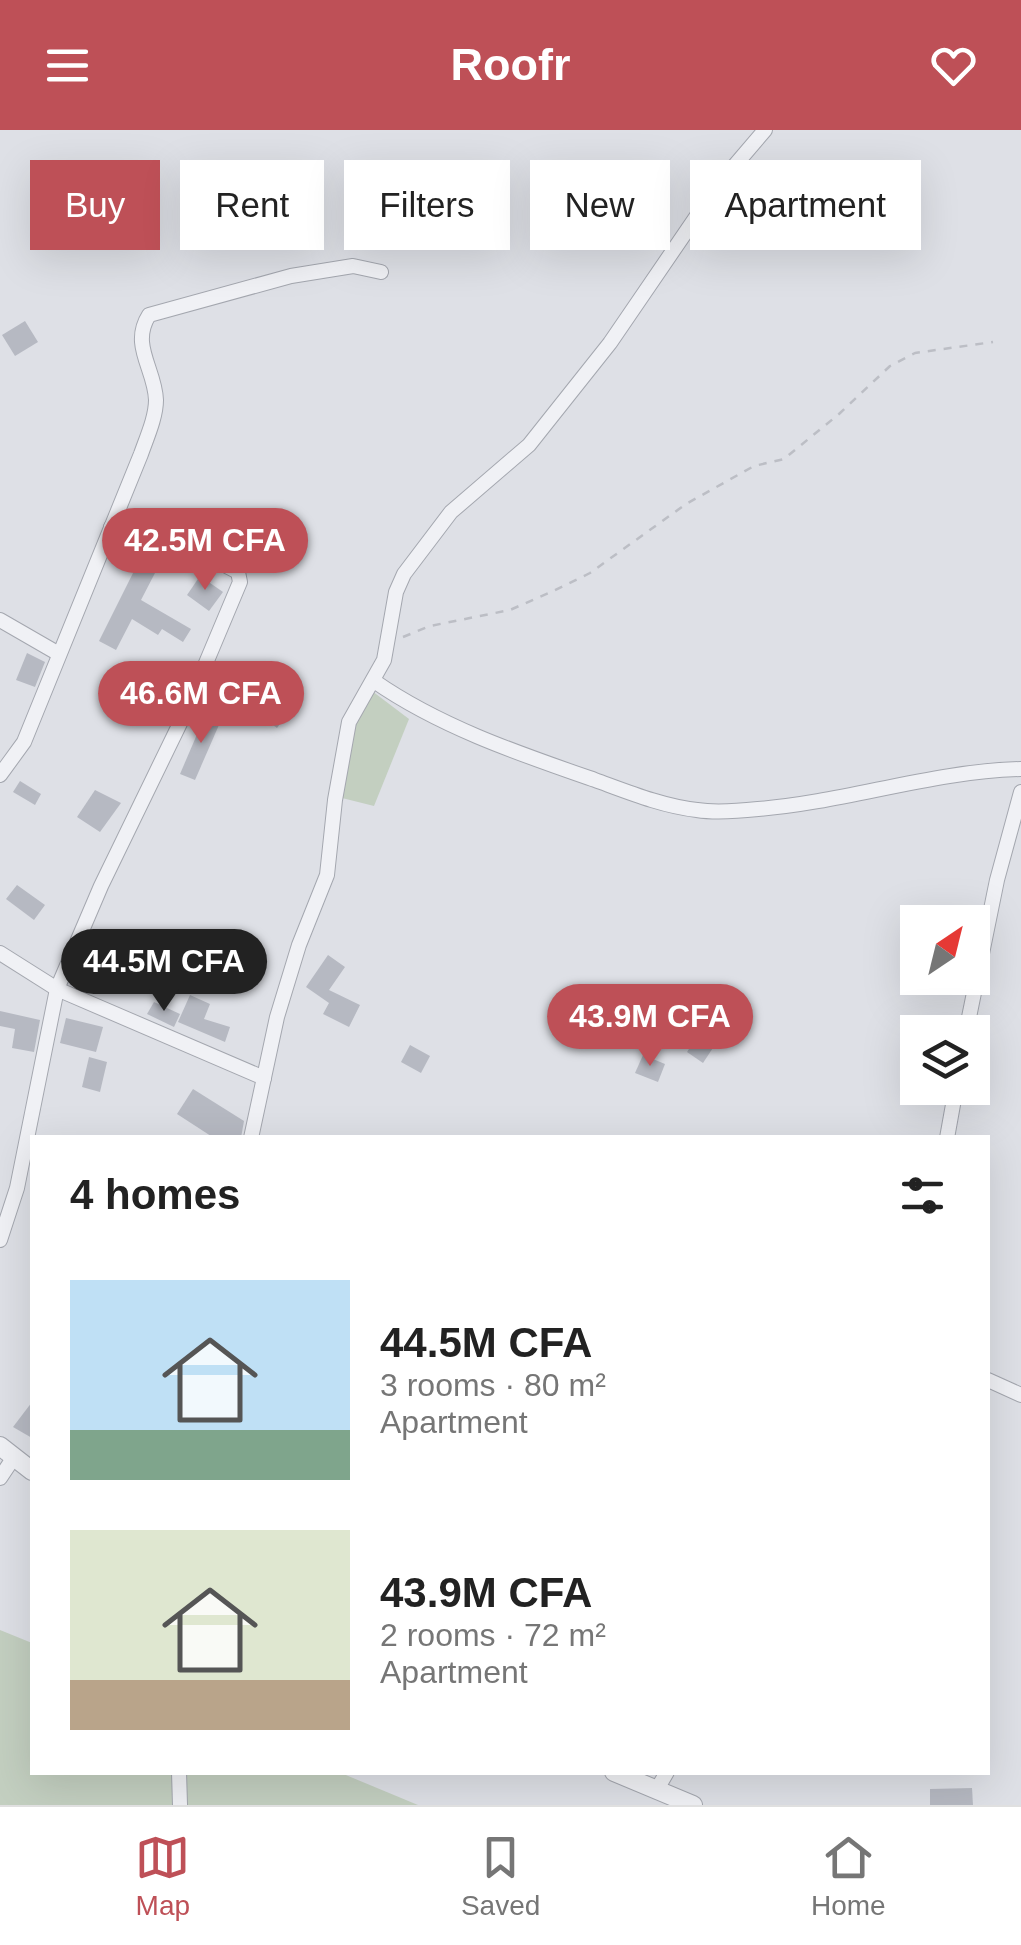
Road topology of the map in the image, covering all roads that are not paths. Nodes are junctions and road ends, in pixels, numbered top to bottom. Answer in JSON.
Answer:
{"nodes":[{"id":1,"x":765,"y":130,"type":"edge"},
{"id":2,"x":381,"y":272,"type":"dead end"},
{"id":3,"x":111,"y":527,"type":"junction"},
{"id":4,"x":0,"y":620,"type":"edge"},
{"id":5,"x":59,"y":654,"type":"junction"},
{"id":6,"x":374,"y":681,"type":"junction"},
{"id":7,"x":1021,"y":769,"type":"edge"},
{"id":8,"x":0,"y":775,"type":"edge"},
{"id":9,"x":1021,"y":792,"type":"edge"},
{"id":10,"x":0,"y":952,"type":"edge"},
{"id":11,"x":57,"y":988,"type":"junction"},
{"id":12,"x":969,"y":1015,"type":"edge"},
{"id":13,"x":264,"y":1078,"type":"junction"},
{"id":14,"x":953,"y":1105,"type":"edge"},
{"id":15,"x":253,"y":1135,"type":"edge"},
{"id":16,"x":947,"y":1135,"type":"edge"},
{"id":17,"x":0,"y":1240,"type":"edge"},
{"id":18,"x":990,"y":1381,"type":"edge"},
{"id":19,"x":1021,"y":1395,"type":"edge"},
{"id":20,"x":7,"y":1451,"type":"edge"},
{"id":21,"x":30,"y":1469,"type":"edge"},
{"id":22,"x":0,"y":1478,"type":"edge"},
{"id":23,"x":179,"y":1775,"type":"edge"},
{"id":24,"x":621,"y":1775,"type":"edge"},
{"id":25,"x":665,"y":1775,"type":"edge"},
{"id":26,"x":656,"y":1791,"type":"junction"},
{"id":27,"x":180,"y":1805,"type":"edge"},
{"id":28,"x":693,"y":1805,"type":"edge"}],
"edges":[{"from":1,"to":6,"type":"street"},
{"from":2,"to":3,"type":"street"},
{"from":3,"to":5,"type":"street"},
{"from":3,"to":11,"type":"street"},
{"from":4,"to":5,"type":"street"},
{"from":5,"to":8,"type":"street"},
{"from":6,"to":7,"type":"street"},
{"from":6,"to":13,"type":"street"},
{"from":9,"to":12,"type":"street"},
{"from":10,"to":11,"type":"street"},
{"from":11,"to":13,"type":"street"},
{"from":11,"to":17,"type":"street"},
{"from":13,"to":15,"type":"street"},
{"from":14,"to":16,"type":"street"},
{"from":18,"to":19,"type":"street"},
{"from":20,"to":21,"type":"street"},
{"from":20,"to":22,"type":"street"},
{"from":23,"to":27,"type":"street"},
{"from":24,"to":26,"type":"street"},
{"from":25,"to":26,"type":"street"},
{"from":26,"to":28,"type":"street"}]}
